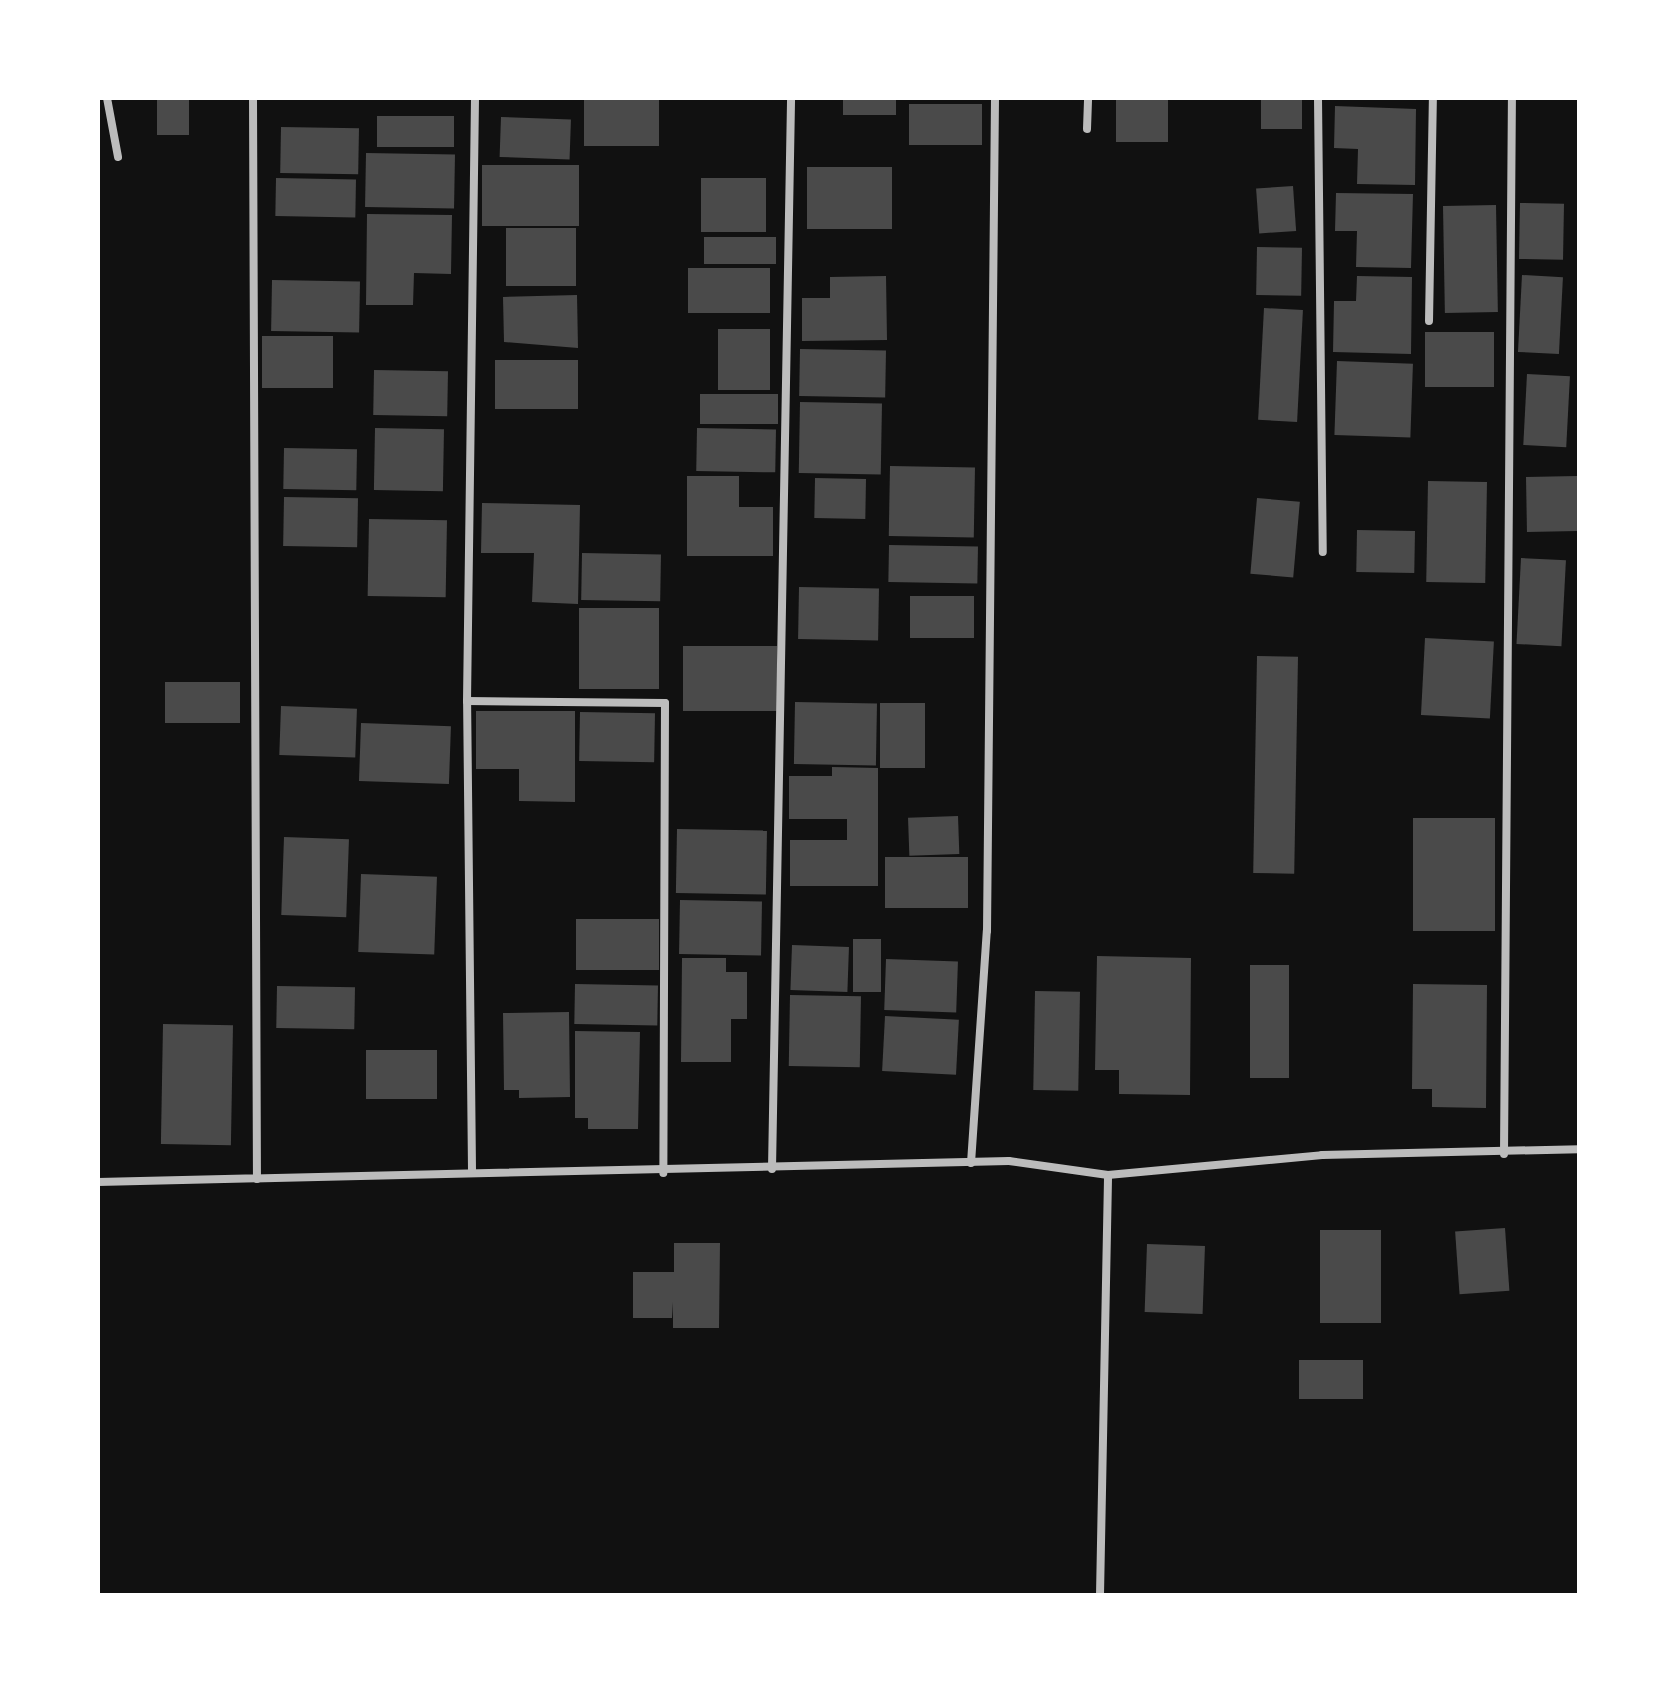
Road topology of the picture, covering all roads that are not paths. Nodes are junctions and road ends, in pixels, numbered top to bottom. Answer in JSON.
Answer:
{"nodes":[{"id":1,"x":107,"y":98,"type":"edge"},
{"id":2,"x":253,"y":98,"type":"edge"},
{"id":3,"x":475,"y":98,"type":"edge"},
{"id":4,"x":791,"y":98,"type":"edge"},
{"id":5,"x":995,"y":98,"type":"edge"},
{"id":6,"x":1088,"y":98,"type":"edge"},
{"id":7,"x":1318,"y":98,"type":"edge"},
{"id":8,"x":1433,"y":98,"type":"edge"},
{"id":9,"x":1512,"y":98,"type":"edge"},
{"id":10,"x":1087,"y":129,"type":"dead end"},
{"id":11,"x":118,"y":157,"type":"dead end"},
{"id":12,"x":1429,"y":321,"type":"dead end"},
{"id":13,"x":1323,"y":552,"type":"dead end"},
{"id":14,"x":467,"y":701,"type":"junction"},
{"id":15,"x":1579,"y":1149,"type":"edge"},
{"id":16,"x":1504,"y":1154,"type":"junction"},
{"id":17,"x":971,"y":1163,"type":"junction"},
{"id":18,"x":772,"y":1169,"type":"junction"},
{"id":19,"x":472,"y":1170,"type":"junction"},
{"id":20,"x":663,"y":1173,"type":"junction"},
{"id":21,"x":1108,"y":1175,"type":"junction"},
{"id":22,"x":257,"y":1179,"type":"junction"},
{"id":23,"x":98,"y":1182,"type":"edge"},
{"id":24,"x":1100,"y":1595,"type":"edge"}],
"edges":[{"from":1,"to":11,"type":"street"},
{"from":2,"to":22,"type":"street"},
{"from":3,"to":14,"type":"street"},
{"from":4,"to":18,"type":"street"},
{"from":5,"to":17,"type":"street"},
{"from":6,"to":10,"type":"street"},
{"from":7,"to":13,"type":"street"},
{"from":8,"to":12,"type":"street"},
{"from":9,"to":16,"type":"street"},
{"from":14,"to":19,"type":"street"},
{"from":14,"to":20,"type":"street"},
{"from":15,"to":16,"type":"street"},
{"from":16,"to":21,"type":"street"},
{"from":17,"to":18,"type":"street"},
{"from":17,"to":21,"type":"street"},
{"from":18,"to":20,"type":"street"},
{"from":19,"to":20,"type":"street"},
{"from":19,"to":22,"type":"street"},
{"from":21,"to":24,"type":"street"},
{"from":22,"to":23,"type":"street"}]}
